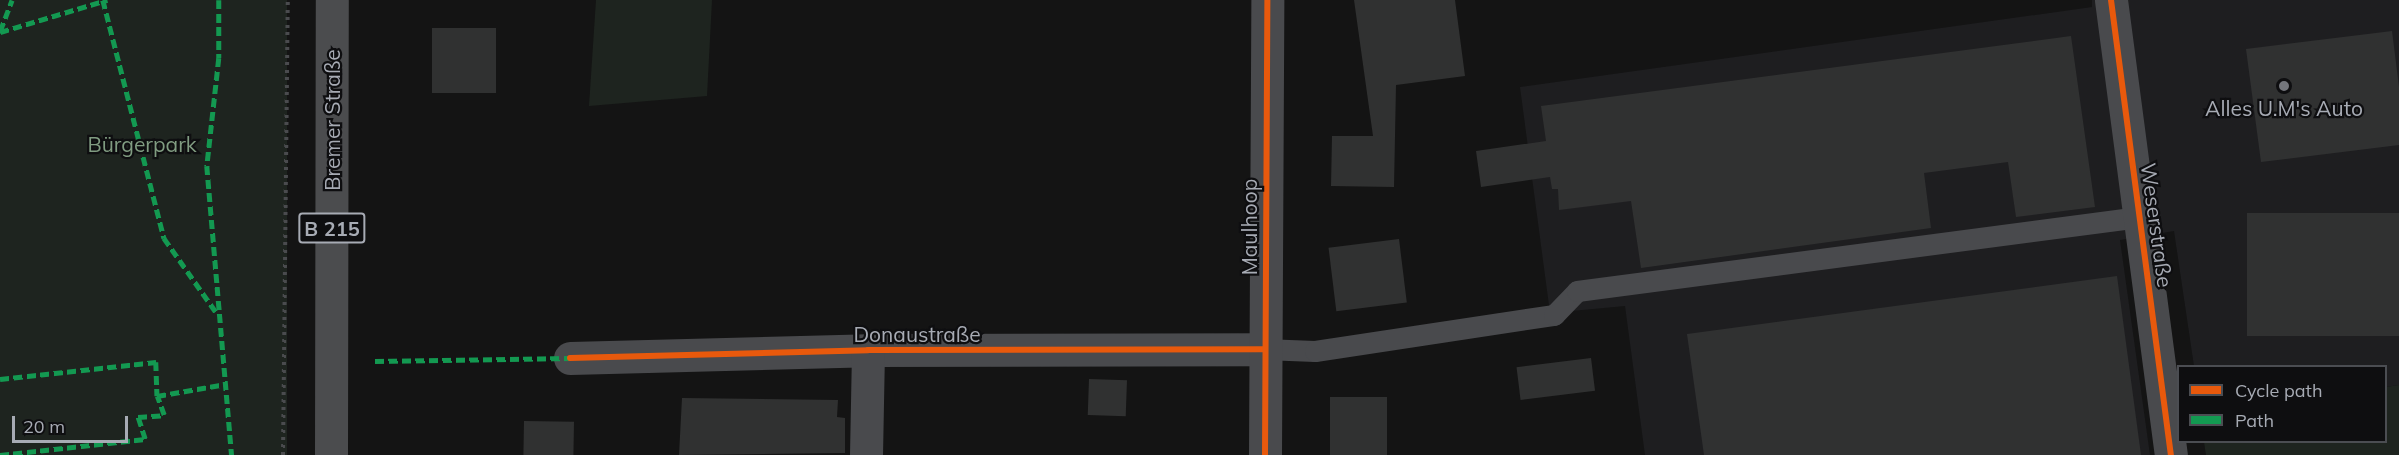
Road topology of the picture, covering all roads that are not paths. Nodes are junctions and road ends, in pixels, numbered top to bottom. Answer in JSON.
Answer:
{"nodes":[{"id":1,"x":332,"y":0,"type":"edge"},
{"id":2,"x":1267,"y":0,"type":"edge"},
{"id":3,"x":2111,"y":0,"type":"edge"},
{"id":4,"x":2139,"y":217,"type":"junction"},
{"id":5,"x":868,"y":350,"type":"junction"},
{"id":6,"x":1264,"y":350,"type":"junction"},
{"id":7,"x":570,"y":358,"type":"dead end"},
{"id":8,"x":332,"y":455,"type":"edge"},
{"id":9,"x":866,"y":455,"type":"edge"},
{"id":10,"x":1265,"y":455,"type":"edge"},
{"id":11,"x":2171,"y":455,"type":"edge"}],
"edges":[{"from":1,"to":8,"type":"main road","name":"Bremer Straße","number":"B 215"},
{"from":2,"to":6,"type":"street","name":"Maulhoop"},
{"from":3,"to":4,"type":"street","name":"Weserstraße"},
{"from":4,"to":6,"type":"lane"},
{"from":4,"to":11,"type":"street","name":"Weserstraße"},
{"from":5,"to":6,"type":"street","name":"Donaustraße"},
{"from":5,"to":7,"type":"street","name":"Donaustraße"},
{"from":5,"to":9,"type":"street"},
{"from":6,"to":10,"type":"street","name":"Maulhoop"}]}
